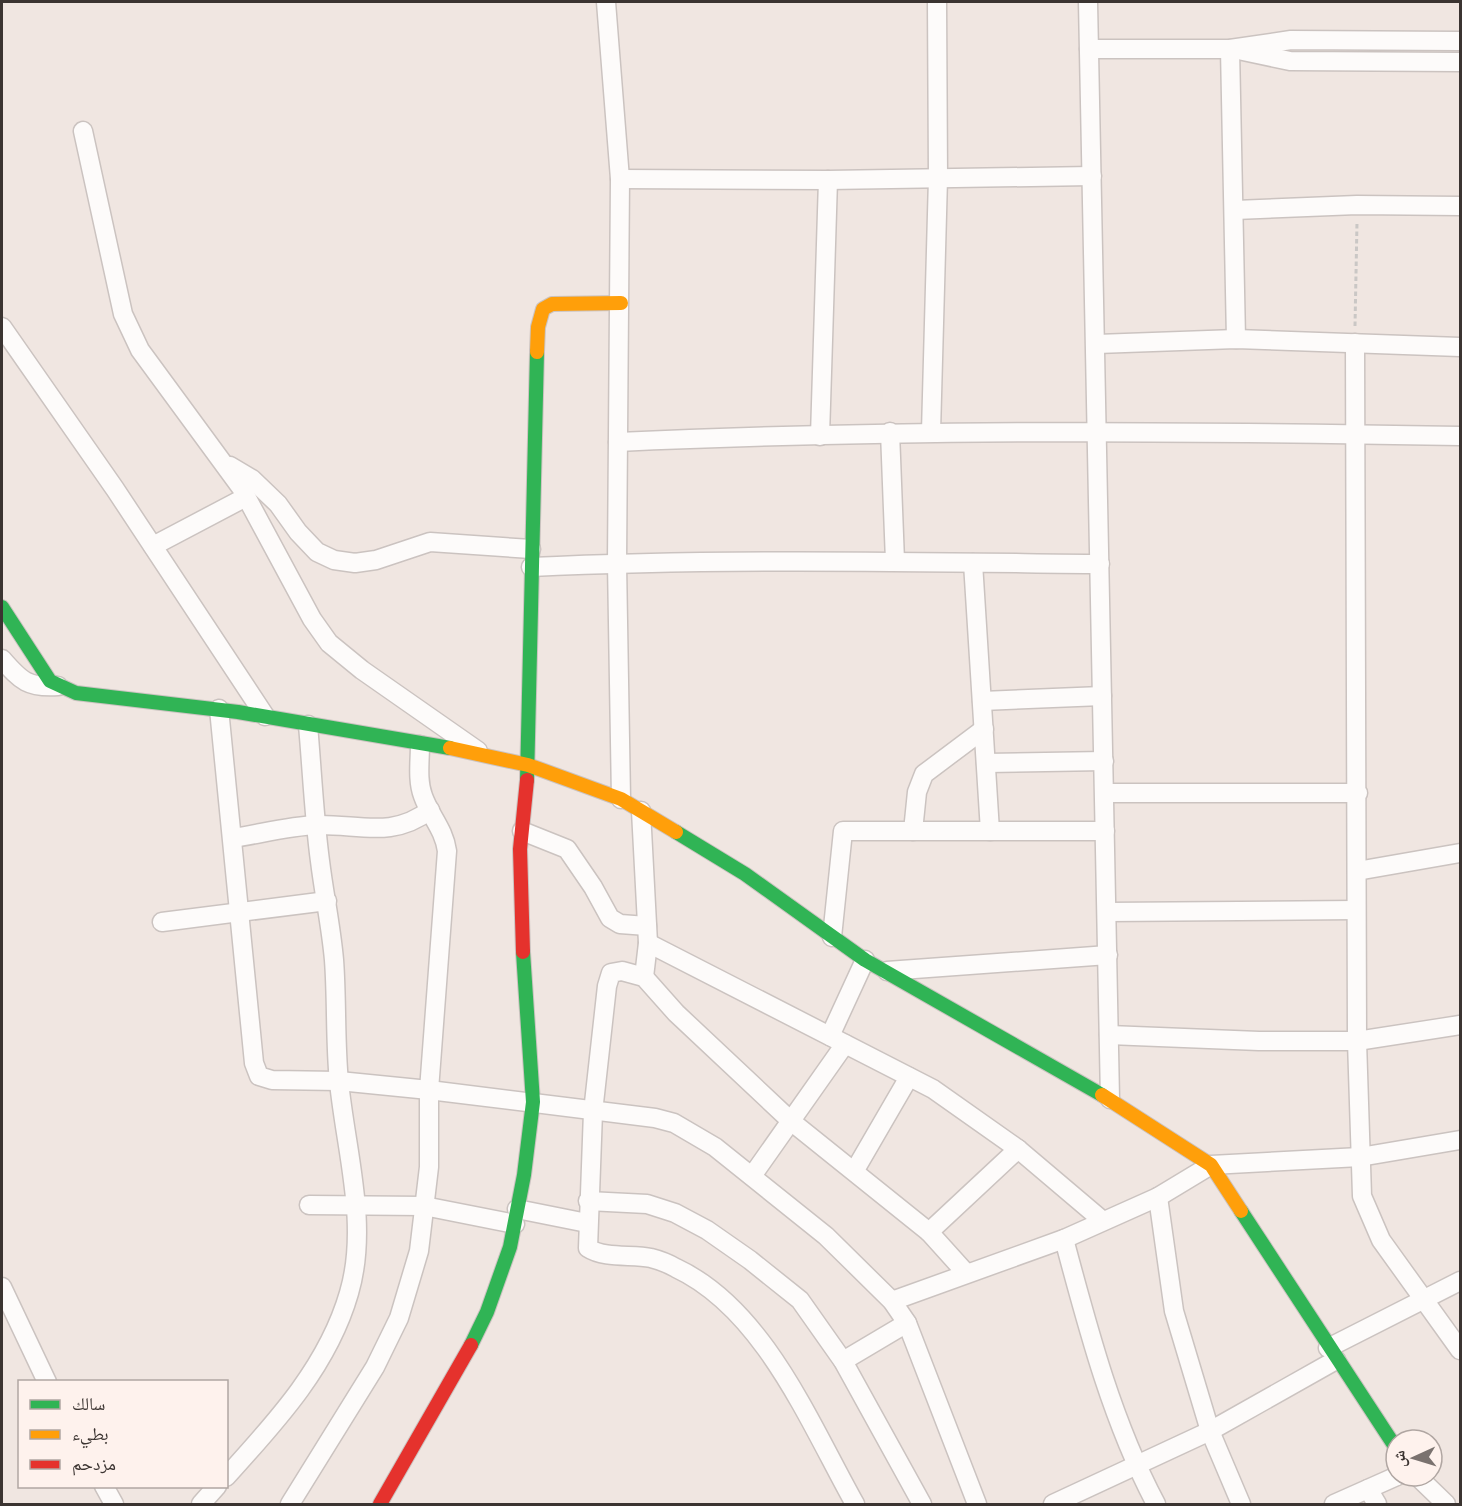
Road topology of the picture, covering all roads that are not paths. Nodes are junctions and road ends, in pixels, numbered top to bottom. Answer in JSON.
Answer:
{"nodes":[{"id":1,"x":606,"y":2,"type":"edge"},
{"id":2,"x":937,"y":2,"type":"edge"},
{"id":3,"x":1088,"y":2,"type":"edge"},
{"id":4,"x":1461,"y":41,"type":"edge"},
{"id":5,"x":1089,"y":49,"type":"junction"},
{"id":6,"x":1230,"y":49,"type":"junction"},
{"id":7,"x":1461,"y":62,"type":"edge"},
{"id":8,"x":83,"y":131,"type":"dead end"},
{"id":9,"x":1092,"y":176,"type":"junction"},
{"id":10,"x":938,"y":178,"type":"junction"},
{"id":11,"x":620,"y":179,"type":"junction"},
{"id":12,"x":828,"y":180,"type":"junction"},
{"id":13,"x":1461,"y":206,"type":"edge"},
{"id":14,"x":1234,"y":210,"type":"junction"},
{"id":15,"x":621,"y":303,"type":"junction"},
{"id":16,"x":2,"y":327,"type":"edge"},
{"id":17,"x":1236,"y":339,"type":"junction"},
{"id":18,"x":1355,"y":343,"type":"junction"},
{"id":19,"x":1097,"y":344,"type":"junction"},
{"id":20,"x":1461,"y":347,"type":"edge"},
{"id":21,"x":1097,"y":431,"type":"junction"},
{"id":22,"x":890,"y":432,"type":"junction"},
{"id":23,"x":931,"y":432,"type":"junction"},
{"id":24,"x":1356,"y":434,"type":"junction"},
{"id":25,"x":820,"y":436,"type":"junction"},
{"id":26,"x":1461,"y":436,"type":"edge"},
{"id":27,"x":618,"y":442,"type":"junction"},
{"id":28,"x":223,"y":462,"type":"junction"},
{"id":29,"x":246,"y":497,"type":"junction"},
{"id":30,"x":153,"y":546,"type":"junction"},
{"id":31,"x":531,"y":558,"type":"junction"},
{"id":32,"x":896,"y":561,"type":"junction"},
{"id":33,"x":617,"y":563,"type":"junction"},
{"id":34,"x":973,"y":563,"type":"junction"},
{"id":35,"x":1100,"y":564,"type":"junction"},
{"id":36,"x":2,"y":607,"type":"edge"},
{"id":37,"x":2,"y":659,"type":"edge"},
{"id":38,"x":58,"y":686,"type":"junction"},
{"id":39,"x":1102,"y":696,"type":"junction"},
{"id":40,"x":982,"y":701,"type":"junction"},
{"id":41,"x":219,"y":709,"type":"junction"},
{"id":42,"x":265,"y":716,"type":"junction"},
{"id":43,"x":308,"y":725,"type":"junction"},
{"id":44,"x":984,"y":729,"type":"junction"},
{"id":45,"x":420,"y":745,"type":"junction"},
{"id":46,"x":482,"y":754,"type":"junction"},
{"id":47,"x":1104,"y":761,"type":"junction"},
{"id":48,"x":986,"y":763,"type":"junction"},
{"id":49,"x":528,"y":765,"type":"junction"},
{"id":50,"x":1106,"y":793,"type":"junction"},
{"id":51,"x":1358,"y":793,"type":"junction"},
{"id":52,"x":621,"y":799,"type":"junction"},
{"id":53,"x":430,"y":810,"type":"junction"},
{"id":54,"x":640,"y":811,"type":"junction"},
{"id":55,"x":316,"y":825,"type":"junction"},
{"id":56,"x":522,"y":831,"type":"junction"},
{"id":57,"x":914,"y":831,"type":"junction"},
{"id":58,"x":990,"y":831,"type":"junction"},
{"id":59,"x":1105,"y":831,"type":"junction"},
{"id":60,"x":233,"y":838,"type":"junction"},
{"id":61,"x":1461,"y":853,"type":"edge"},
{"id":62,"x":1357,"y":871,"type":"junction"},
{"id":63,"x":327,"y":901,"type":"junction"},
{"id":64,"x":1356,"y":910,"type":"junction"},
{"id":65,"x":240,"y":912,"type":"junction"},
{"id":66,"x":1107,"y":912,"type":"junction"},
{"id":67,"x":162,"y":922,"type":"dead end"},
{"id":68,"x":648,"y":934,"type":"junction"},
{"id":69,"x":832,"y":937,"type":"junction"},
{"id":70,"x":1108,"y":955,"type":"junction"},
{"id":71,"x":865,"y":960,"type":"junction"},
{"id":72,"x":887,"y":971,"type":"junction"},
{"id":73,"x":644,"y":977,"type":"junction"},
{"id":74,"x":1461,"y":1025,"type":"edge"},
{"id":75,"x":1109,"y":1035,"type":"junction"},
{"id":76,"x":838,"y":1040,"type":"junction"},
{"id":77,"x":1357,"y":1041,"type":"junction"},
{"id":78,"x":909,"y":1077,"type":"junction"},
{"id":79,"x":339,"y":1081,"type":"junction"},
{"id":80,"x":429,"y":1090,"type":"junction"},
{"id":81,"x":1110,"y":1099,"type":"junction"},
{"id":82,"x":533,"y":1102,"type":"junction"},
{"id":83,"x":593,"y":1112,"type":"junction"},
{"id":84,"x":792,"y":1122,"type":"junction"},
{"id":85,"x":1461,"y":1140,"type":"edge"},
{"id":86,"x":1018,"y":1149,"type":"junction"},
{"id":87,"x":1360,"y":1157,"type":"junction"},
{"id":88,"x":1211,"y":1165,"type":"junction"},
{"id":89,"x":855,"y":1170,"type":"junction"},
{"id":90,"x":752,"y":1176,"type":"junction"},
{"id":91,"x":1158,"y":1197,"type":"junction"},
{"id":92,"x":588,"y":1201,"type":"junction"},
{"id":93,"x":309,"y":1206,"type":"dead end"},
{"id":94,"x":355,"y":1206,"type":"junction"},
{"id":95,"x":424,"y":1206,"type":"junction"},
{"id":96,"x":516,"y":1217,"type":"junction"},
{"id":97,"x":1103,"y":1221,"type":"junction"},
{"id":98,"x":587,"y":1223,"type":"junction"},
{"id":99,"x":929,"y":1232,"type":"junction"},
{"id":100,"x":1064,"y":1239,"type":"junction"},
{"id":101,"x":966,"y":1273,"type":"junction"},
{"id":102,"x":1461,"y":1281,"type":"edge"},
{"id":103,"x":2,"y":1287,"type":"edge"},
{"id":104,"x":1425,"y":1299,"type":"junction"},
{"id":105,"x":892,"y":1301,"type":"junction"},
{"id":106,"x":907,"y":1323,"type":"junction"},
{"id":107,"x":1461,"y":1350,"type":"edge"},
{"id":108,"x":1332,"y":1354,"type":"junction"},
{"id":109,"x":843,"y":1361,"type":"junction"},
{"id":110,"x":45,"y":1380,"type":"edge"},
{"id":111,"x":1384,"y":1430,"type":"edge"},
{"id":112,"x":1210,"y":1431,"type":"junction"},
{"id":113,"x":1136,"y":1467,"type":"junction"},
{"id":114,"x":228,"y":1475,"type":"edge"},
{"id":115,"x":1384,"y":1487,"type":"edge"},
{"id":116,"x":105,"y":1488,"type":"edge"},
{"id":117,"x":215,"y":1488,"type":"edge"},
{"id":118,"x":1429,"y":1488,"type":"edge"},
{"id":119,"x":1372,"y":1497,"type":"edge"},
{"id":120,"x":114,"y":1504,"type":"edge"},
{"id":121,"x":201,"y":1504,"type":"edge"},
{"id":122,"x":290,"y":1504,"type":"edge"},
{"id":123,"x":380,"y":1504,"type":"edge"},
{"id":124,"x":855,"y":1504,"type":"edge"},
{"id":125,"x":922,"y":1504,"type":"edge"},
{"id":126,"x":977,"y":1504,"type":"edge"},
{"id":127,"x":1053,"y":1504,"type":"edge"},
{"id":128,"x":1156,"y":1504,"type":"edge"},
{"id":129,"x":1242,"y":1504,"type":"edge"},
{"id":130,"x":1334,"y":1504,"type":"edge"},
{"id":131,"x":1446,"y":1504,"type":"edge"}],
"edges":[{"from":1,"to":11,"type":"street"},
{"from":2,"to":10,"type":"street"},
{"from":3,"to":5,"type":"street"},
{"from":4,"to":6,"type":"street"},
{"from":5,"to":6,"type":"street"},
{"from":5,"to":9,"type":"street"},
{"from":6,"to":7,"type":"street"},
{"from":6,"to":14,"type":"street"},
{"from":8,"to":28,"type":"street"},
{"from":9,"to":10,"type":"street"},
{"from":9,"to":19,"type":"street"},
{"from":10,"to":12,"type":"street"},
{"from":10,"to":23,"type":"street"},
{"from":11,"to":12,"type":"street"},
{"from":11,"to":15,"type":"street"},
{"from":12,"to":25,"type":"street"},
{"from":13,"to":14,"type":"street"},
{"from":14,"to":17,"type":"street"},
{"from":15,"to":27,"type":"street"},
{"from":15,"to":31,"type":"street"},
{"from":16,"to":30,"type":"street"},
{"from":17,"to":18,"type":"street"},
{"from":17,"to":19,"type":"street"},
{"from":18,"to":20,"type":"street"},
{"from":18,"to":24,"type":"street"},
{"from":19,"to":21,"type":"street"},
{"from":21,"to":23,"type":"street"},
{"from":21,"to":24,"type":"street"},
{"from":21,"to":35,"type":"street"},
{"from":22,"to":23,"type":"street"},
{"from":22,"to":25,"type":"street"},
{"from":22,"to":32,"type":"street"},
{"from":24,"to":26,"type":"street"},
{"from":24,"to":51,"type":"street"},
{"from":25,"to":27,"type":"street"},
{"from":27,"to":33,"type":"street"},
{"from":28,"to":29,"type":"street"},
{"from":28,"to":31,"type":"street"},
{"from":29,"to":30,"type":"street"},
{"from":29,"to":46,"type":"street"},
{"from":30,"to":42,"type":"street"},
{"from":31,"to":33,"type":"street"},
{"from":31,"to":49,"type":"street"},
{"from":32,"to":33,"type":"street"},
{"from":32,"to":34,"type":"street"},
{"from":33,"to":52,"type":"street"},
{"from":34,"to":35,"type":"street"},
{"from":34,"to":40,"type":"street"},
{"from":35,"to":39,"type":"street"},
{"from":36,"to":38,"type":"street"},
{"from":37,"to":38,"type":"street"},
{"from":38,"to":41,"type":"street"},
{"from":39,"to":40,"type":"street"},
{"from":39,"to":47,"type":"street"},
{"from":40,"to":44,"type":"street"},
{"from":41,"to":42,"type":"street"},
{"from":41,"to":60,"type":"street"},
{"from":42,"to":43,"type":"street"},
{"from":43,"to":45,"type":"street"},
{"from":43,"to":55,"type":"street"},
{"from":44,"to":48,"type":"street"},
{"from":44,"to":57,"type":"street"},
{"from":45,"to":46,"type":"street"},
{"from":45,"to":53,"type":"street"},
{"from":46,"to":49,"type":"street"},
{"from":47,"to":48,"type":"street"},
{"from":47,"to":50,"type":"street"},
{"from":48,"to":58,"type":"street"},
{"from":49,"to":52,"type":"street"},
{"from":49,"to":56,"type":"street"},
{"from":50,"to":51,"type":"street"},
{"from":50,"to":59,"type":"street"},
{"from":51,"to":62,"type":"street"},
{"from":52,"to":54,"type":"street"},
{"from":53,"to":55,"type":"street"},
{"from":53,"to":80,"type":"street"},
{"from":54,"to":68,"type":"street"},
{"from":54,"to":69,"type":"street"},
{"from":55,"to":60,"type":"street"},
{"from":55,"to":63,"type":"street"},
{"from":56,"to":68,"type":"street"},
{"from":56,"to":82,"type":"street"},
{"from":57,"to":58,"type":"street"},
{"from":57,"to":69,"type":"street"},
{"from":58,"to":59,"type":"street"},
{"from":59,"to":66,"type":"street"},
{"from":60,"to":65,"type":"street"},
{"from":61,"to":62,"type":"street"},
{"from":62,"to":64,"type":"street"},
{"from":63,"to":65,"type":"street"},
{"from":63,"to":79,"type":"street"},
{"from":64,"to":66,"type":"street"},
{"from":64,"to":77,"type":"street"},
{"from":65,"to":67,"type":"street"},
{"from":65,"to":79,"type":"street"},
{"from":66,"to":70,"type":"street"},
{"from":68,"to":73,"type":"street"},
{"from":68,"to":76,"type":"street"},
{"from":69,"to":71,"type":"street"},
{"from":70,"to":72,"type":"street"},
{"from":70,"to":75,"type":"street"},
{"from":71,"to":72,"type":"street"},
{"from":71,"to":76,"type":"street"},
{"from":72,"to":81,"type":"street"},
{"from":73,"to":83,"type":"street"},
{"from":73,"to":84,"type":"street"},
{"from":74,"to":77,"type":"street"},
{"from":75,"to":77,"type":"street"},
{"from":75,"to":81,"type":"street"},
{"from":76,"to":78,"type":"street"},
{"from":76,"to":84,"type":"street"},
{"from":77,"to":87,"type":"street"},
{"from":78,"to":86,"type":"street"},
{"from":78,"to":89,"type":"street"},
{"from":79,"to":80,"type":"street"},
{"from":79,"to":94,"type":"street"},
{"from":80,"to":82,"type":"street"},
{"from":80,"to":95,"type":"street"},
{"from":81,"to":88,"type":"street"},
{"from":82,"to":83,"type":"street"},
{"from":82,"to":96,"type":"street"},
{"from":83,"to":90,"type":"street"},
{"from":83,"to":92,"type":"street"},
{"from":84,"to":89,"type":"street"},
{"from":84,"to":90,"type":"street"},
{"from":85,"to":87,"type":"street"},
{"from":86,"to":97,"type":"street"},
{"from":86,"to":99,"type":"street"},
{"from":87,"to":88,"type":"street"},
{"from":87,"to":104,"type":"street"},
{"from":88,"to":91,"type":"street"},
{"from":88,"to":108,"type":"street"},
{"from":89,"to":99,"type":"street"},
{"from":90,"to":105,"type":"street"},
{"from":91,"to":97,"type":"street"},
{"from":91,"to":112,"type":"street"},
{"from":92,"to":98,"type":"street"},
{"from":92,"to":109,"type":"street"},
{"from":93,"to":94,"type":"street"},
{"from":94,"to":95,"type":"street"},
{"from":94,"to":114,"type":"street"},
{"from":95,"to":96,"type":"street"},
{"from":95,"to":122,"type":"street"},
{"from":96,"to":98,"type":"street"},
{"from":96,"to":123,"type":"street"},
{"from":97,"to":100,"type":"street"},
{"from":98,"to":124,"type":"street"},
{"from":99,"to":101,"type":"street"},
{"from":100,"to":101,"type":"street"},
{"from":100,"to":113,"type":"street"},
{"from":101,"to":105,"type":"street"},
{"from":102,"to":104,"type":"street"},
{"from":103,"to":110,"type":"street"},
{"from":104,"to":107,"type":"street"},
{"from":104,"to":108,"type":"street"},
{"from":105,"to":106,"type":"street"},
{"from":106,"to":109,"type":"street"},
{"from":106,"to":126,"type":"street"},
{"from":108,"to":111,"type":"street"},
{"from":108,"to":112,"type":"street"},
{"from":109,"to":125,"type":"street"},
{"from":112,"to":113,"type":"street"},
{"from":112,"to":129,"type":"street"},
{"from":113,"to":127,"type":"street"},
{"from":113,"to":128,"type":"street"},
{"from":115,"to":119,"type":"street"},
{"from":116,"to":120,"type":"street"},
{"from":117,"to":121,"type":"street"},
{"from":118,"to":131,"type":"street"},
{"from":119,"to":130,"type":"street"}]}
